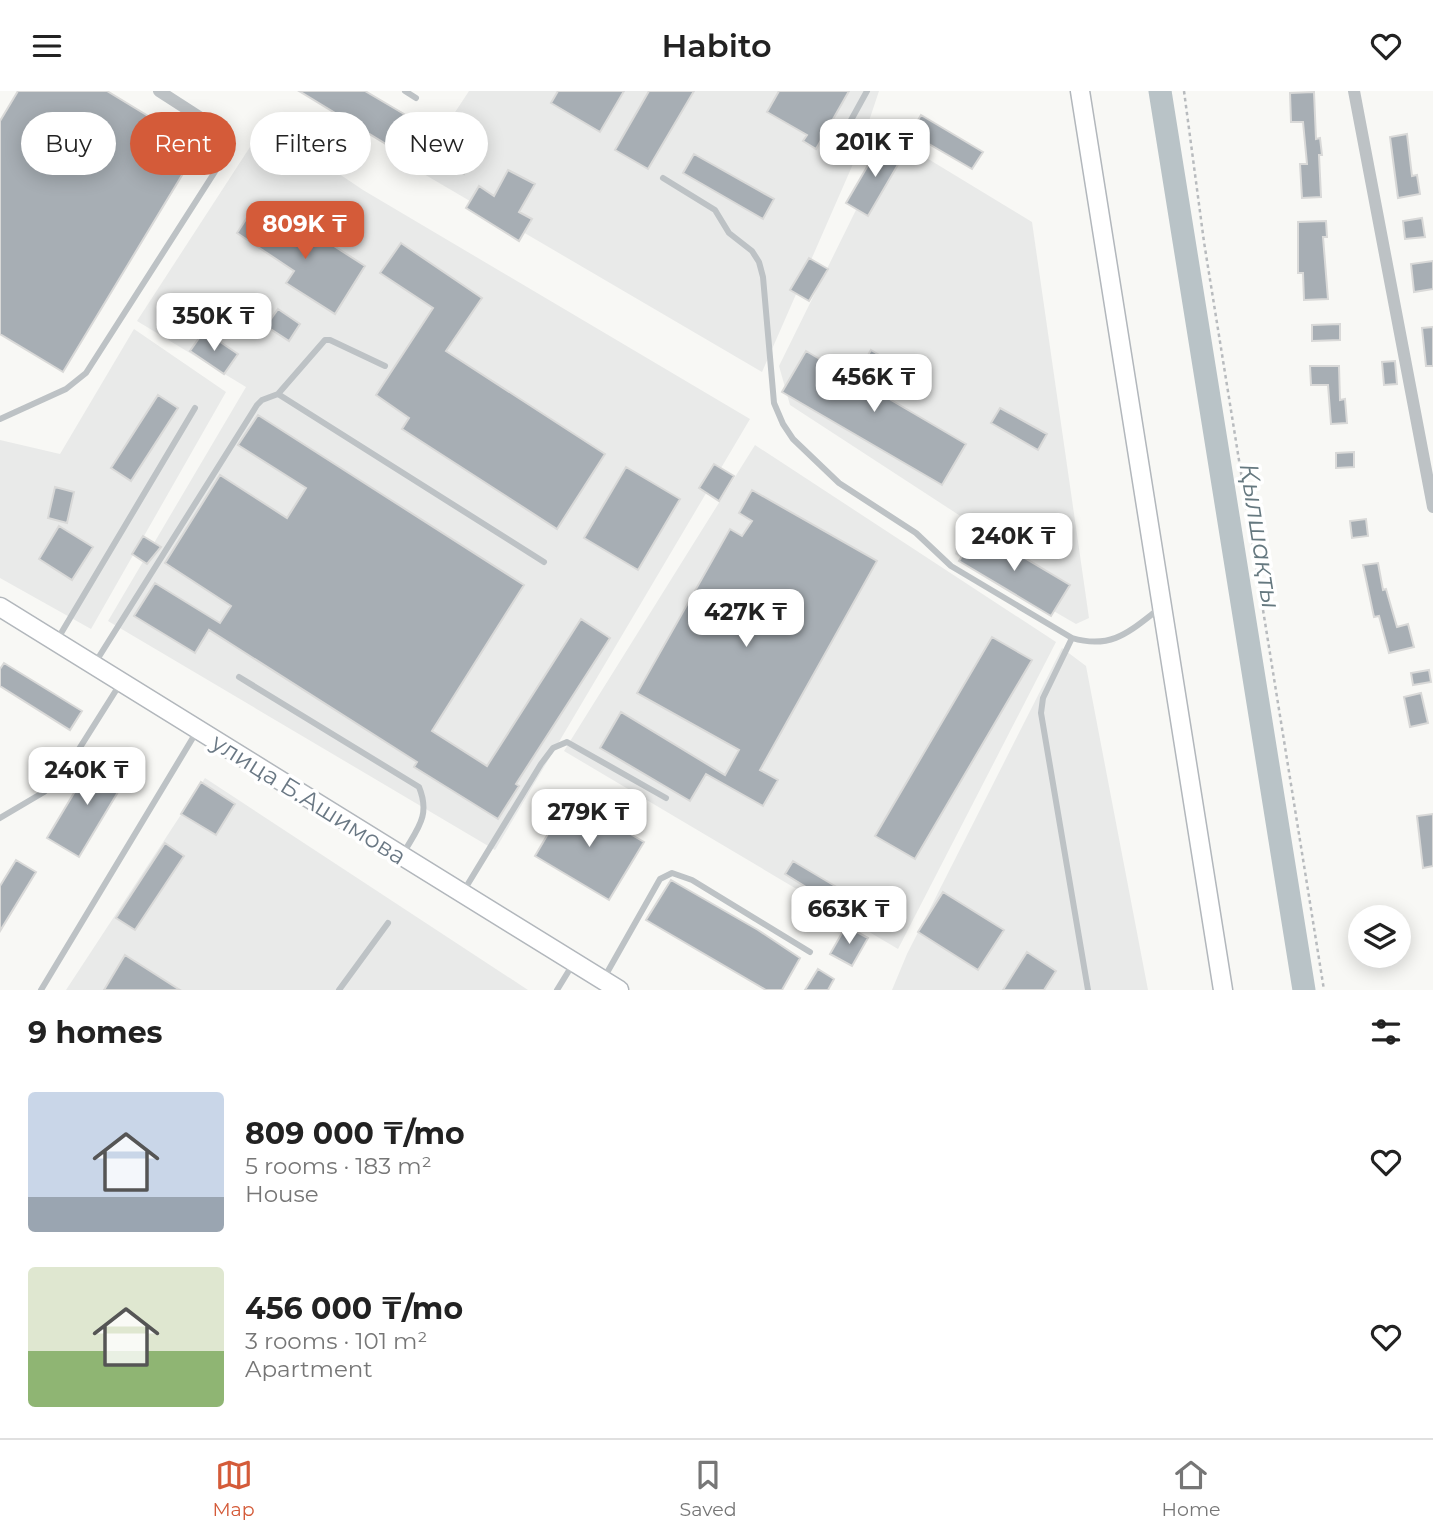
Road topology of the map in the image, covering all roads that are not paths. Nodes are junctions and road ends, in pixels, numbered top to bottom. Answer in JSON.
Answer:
{"nodes":[{"id":1,"x":159,"y":91,"type":"edge"},
{"id":2,"x":405,"y":91,"type":"edge"},
{"id":3,"x":867,"y":91,"type":"edge"},
{"id":4,"x":1080,"y":91,"type":"edge"},
{"id":5,"x":1354,"y":91,"type":"edge"},
{"id":6,"x":416,"y":98,"type":"dead end"},
{"id":7,"x":192,"y":112,"type":"edge"},
{"id":8,"x":834,"y":151,"type":"dead end"},
{"id":9,"x":213,"y":175,"type":"edge"},
{"id":10,"x":663,"y":177,"type":"dead end"},
{"id":11,"x":385,"y":366,"type":"dead end"},
{"id":12,"x":278,"y":394,"type":"junction"},
{"id":13,"x":195,"y":408,"type":"dead end"},
{"id":14,"x":0,"y":419,"type":"edge"},
{"id":15,"x":1433,"y":507,"type":"edge"},
{"id":16,"x":544,"y":562,"type":"dead end"},
{"id":17,"x":0,"y":607,"type":"edge"},
{"id":18,"x":1161,"y":607,"type":"junction"},
{"id":19,"x":1072,"y":638,"type":"junction"},
{"id":20,"x":56,"y":642,"type":"junction"},
{"id":21,"x":94,"y":665,"type":"junction"},
{"id":22,"x":239,"y":677,"type":"dead end"},
{"id":23,"x":121,"y":682,"type":"junction"},
{"id":24,"x":198,"y":730,"type":"junction"},
{"id":25,"x":666,"y":797,"type":"dead end"},
{"id":26,"x":0,"y":817,"type":"edge"},
{"id":27,"x":402,"y":856,"type":"junction"},
{"id":28,"x":462,"y":893,"type":"junction"},
{"id":29,"x":388,"y":923,"type":"dead end"},
{"id":30,"x":810,"y":952,"type":"dead end"},
{"id":31,"x":574,"y":962,"type":"junction"},
{"id":32,"x":603,"y":980,"type":"junction"},
{"id":33,"x":41,"y":990,"type":"edge"},
{"id":34,"x":339,"y":990,"type":"edge"},
{"id":35,"x":557,"y":990,"type":"edge"},
{"id":36,"x":619,"y":990,"type":"edge"},
{"id":37,"x":1088,"y":990,"type":"edge"},
{"id":38,"x":1223,"y":990,"type":"edge"}],
"edges":[{"from":1,"to":7,"type":"street"},
{"from":2,"to":6,"type":"lane"},
{"from":3,"to":8,"type":"lane"},
{"from":4,"to":18,"type":"street"},
{"from":5,"to":15,"type":"street"},
{"from":9,"to":14,"type":"lane"},
{"from":10,"to":19,"type":"lane"},
{"from":11,"to":12,"type":"lane"},
{"from":12,"to":16,"type":"lane"},
{"from":12,"to":21,"type":"lane"},
{"from":13,"to":20,"type":"lane"},
{"from":17,"to":20,"type":"street","name":"улица Б.Ашимова"},
{"from":18,"to":19,"type":"lane"},
{"from":18,"to":38,"type":"street"},
{"from":19,"to":37,"type":"lane"},
{"from":20,"to":21,"type":"street","name":"улица Б.Ашимова"},
{"from":21,"to":23,"type":"street","name":"улица Б.Ашимова"},
{"from":22,"to":27,"type":"lane"},
{"from":23,"to":24,"type":"street","name":"улица Б.Ашимова"},
{"from":23,"to":26,"type":"lane"},
{"from":24,"to":27,"type":"street","name":"улица Б.Ашимова"},
{"from":24,"to":33,"type":"lane"},
{"from":25,"to":28,"type":"lane"},
{"from":27,"to":28,"type":"street","name":"улица Б.Ашимова"},
{"from":28,"to":31,"type":"street","name":"улица Б.Ашимова"},
{"from":29,"to":34,"type":"lane"},
{"from":30,"to":32,"type":"lane"},
{"from":31,"to":32,"type":"street","name":"улица Б.Ашимова"},
{"from":31,"to":35,"type":"lane"},
{"from":32,"to":36,"type":"street","name":"улица Б.Ашимова"}]}
